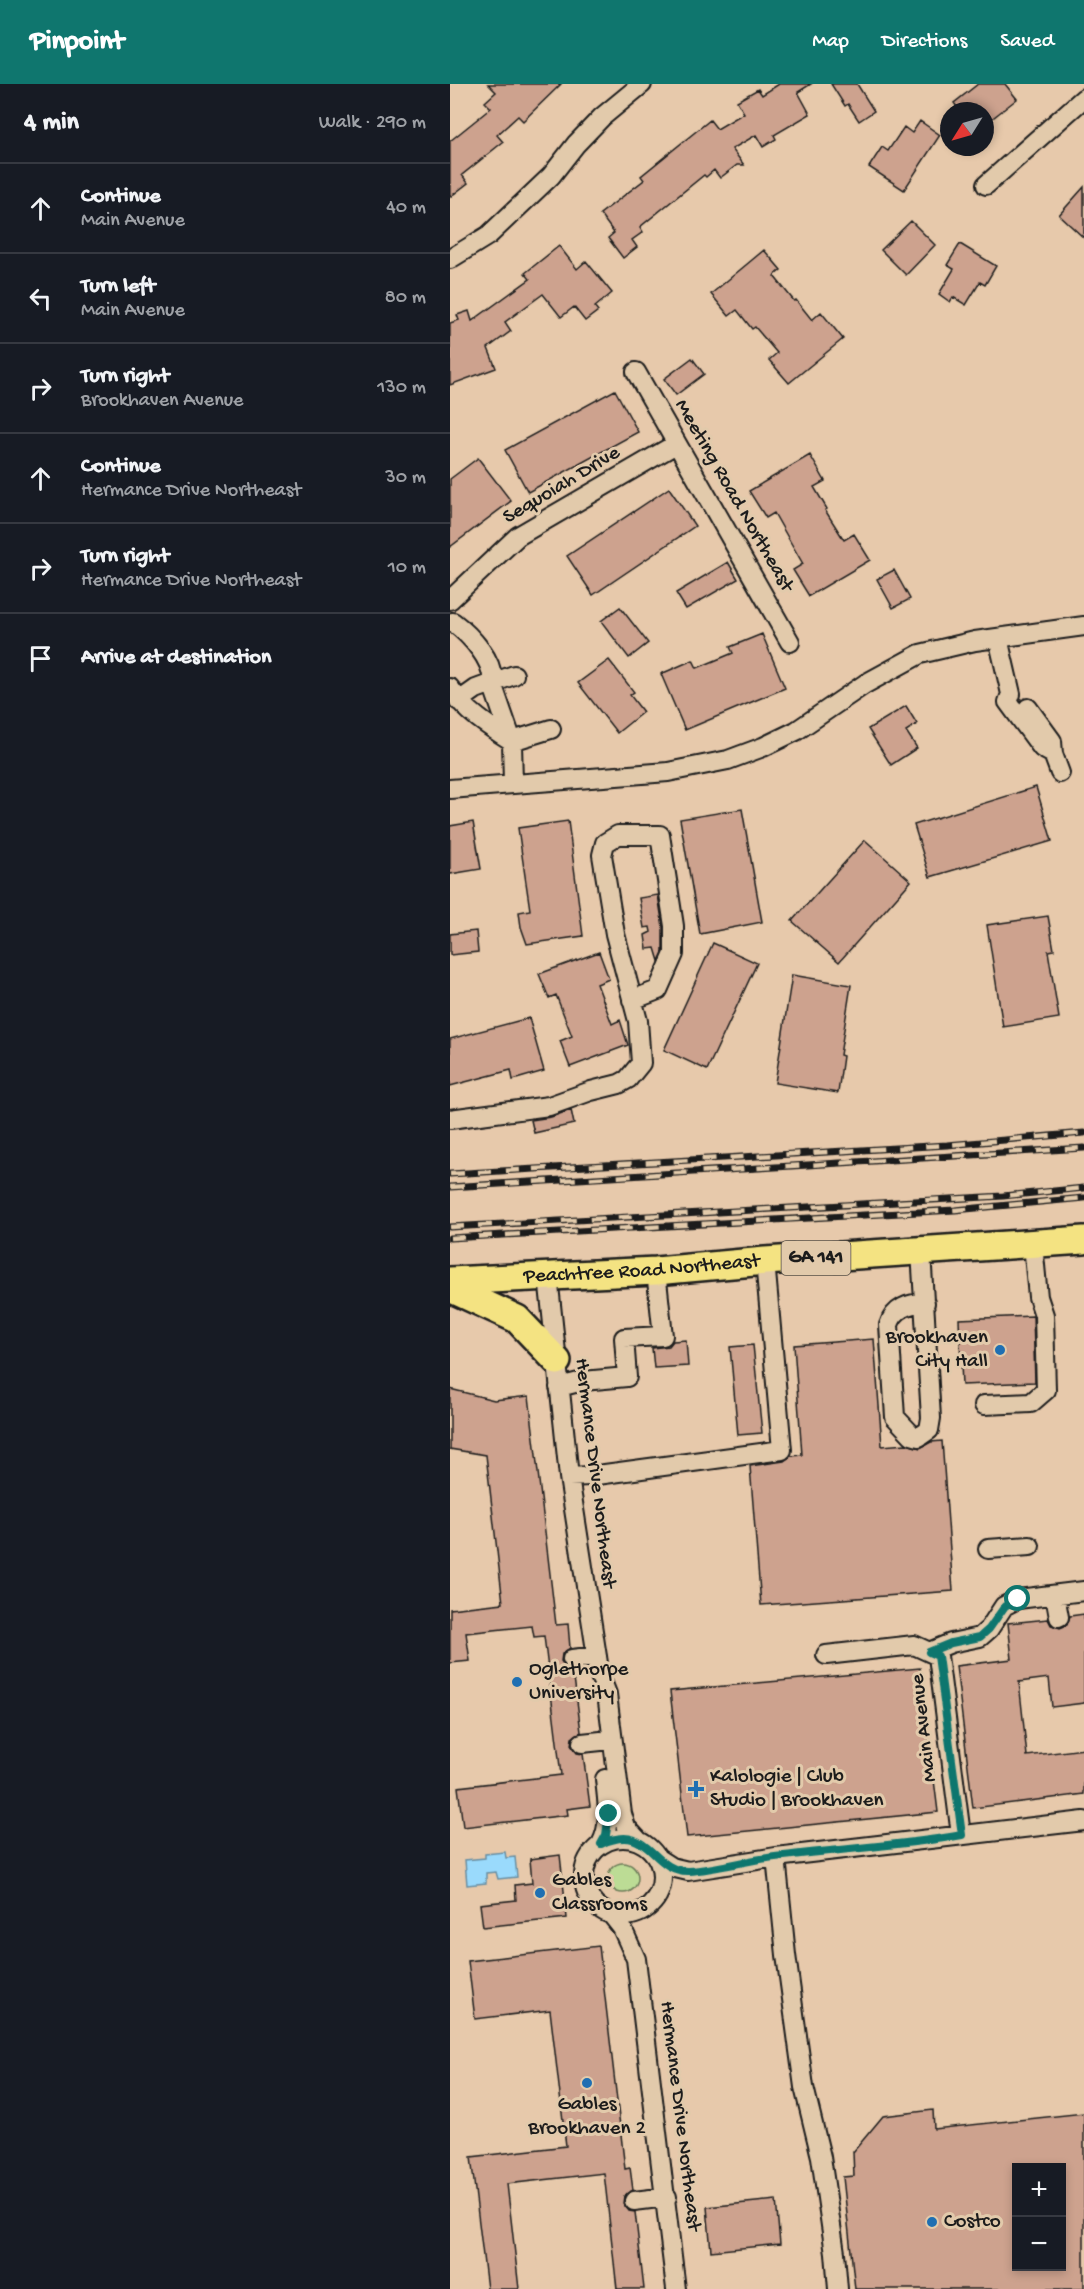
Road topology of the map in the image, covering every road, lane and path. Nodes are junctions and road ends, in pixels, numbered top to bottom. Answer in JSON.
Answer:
{"nodes":[{"id":1,"x":642,"y":84,"type":"edge"},
{"id":2,"x":1084,"y":98,"type":"edge"},
{"id":3,"x":986,"y":185,"type":"dead end"},
{"id":4,"x":450,"y":259,"type":"edge"},
{"id":5,"x":636,"y":372,"type":"dead end"},
{"id":6,"x":676,"y":444,"type":"junction"},
{"id":7,"x":450,"y":600,"type":"edge"},
{"id":8,"x":451,"y":621,"type":"edge"},
{"id":9,"x":1084,"y":626,"type":"edge"},
{"id":10,"x":998,"y":638,"type":"junction"},
{"id":11,"x":790,"y":642,"type":"dead end"},
{"id":12,"x":514,"y":675,"type":"dead end"},
{"id":13,"x":492,"y":683,"type":"junction"},
{"id":14,"x":454,"y":695,"type":"edge"},
{"id":15,"x":551,"y":729,"type":"dead end"},
{"id":16,"x":512,"y":741,"type":"junction"},
{"id":17,"x":1060,"y":773,"type":"dead end"},
{"id":18,"x":513,"y":784,"type":"junction"},
{"id":19,"x":450,"y":789,"type":"edge"},
{"id":20,"x":632,"y":1000,"type":"junction"},
{"id":21,"x":450,"y":1119,"type":"edge"},
{"id":22,"x":1084,"y":1240,"type":"edge"},
{"id":23,"x":1033,"y":1244,"type":"junction"},
{"id":24,"x":921,"y":1251,"type":"junction"},
{"id":25,"x":765,"y":1262,"type":"junction"},
{"id":26,"x":656,"y":1271,"type":"junction"},
{"id":27,"x":548,"y":1276,"type":"junction"},
{"id":28,"x":450,"y":1281,"type":"edge"},
{"id":29,"x":450,"y":1288,"type":"edge"},
{"id":30,"x":925,"y":1303,"type":"junction"},
{"id":31,"x":558,"y":1374,"type":"junction"},
{"id":32,"x":984,"y":1405,"type":"dead end"},
{"id":33,"x":569,"y":1477,"type":"junction"},
{"id":34,"x":1030,"y":1546,"type":"dead end"},
{"id":35,"x":988,"y":1549,"type":"dead end"},
{"id":36,"x":1084,"y":1592,"type":"edge"},
{"id":37,"x":1055,"y":1595,"type":"junction"},
{"id":38,"x":1059,"y":1617,"type":"dead end"},
{"id":39,"x":929,"y":1652,"type":"junction"},
{"id":40,"x":826,"y":1655,"type":"dead end"},
{"id":41,"x":597,"y":1656,"type":"junction"},
{"id":42,"x":572,"y":1659,"type":"dead end"},
{"id":43,"x":600,"y":1676,"type":"junction"},
{"id":44,"x":602,"y":1747,"type":"junction"},
{"id":45,"x":583,"y":1749,"type":"dead end"},
{"id":46,"x":1084,"y":1821,"type":"edge"},
{"id":47,"x":962,"y":1835,"type":"junction"},
{"id":48,"x":638,"y":1840,"type":"junction"},
{"id":49,"x":601,"y":1844,"type":"junction"},
{"id":50,"x":657,"y":1857,"type":"junction"},
{"id":51,"x":776,"y":1857,"type":"junction"},
{"id":52,"x":687,"y":1871,"type":"junction"},
{"id":53,"x":662,"y":1884,"type":"junction"},
{"id":54,"x":640,"y":1912,"type":"junction"},
{"id":55,"x":611,"y":1914,"type":"junction"},
{"id":56,"x":632,"y":1950,"type":"junction"},
{"id":57,"x":667,"y":2197,"type":"junction"},
{"id":58,"x":634,"y":2201,"type":"dead end"},
{"id":59,"x":676,"y":2289,"type":"edge"},
{"id":60,"x":838,"y":2289,"type":"edge"}],
"edges":[{"from":1,"to":4,"type":"street"},
{"from":2,"to":3,"type":"street"},
{"from":5,"to":6,"type":"street","name":"Meeting Road Northeast"},
{"from":6,"to":7,"type":"street","name":"Sequoiah Drive"},
{"from":6,"to":11,"type":"street","name":"Meeting Road Northeast"},
{"from":8,"to":13,"type":"street"},
{"from":9,"to":10,"type":"street"},
{"from":10,"to":17,"type":"street"},
{"from":10,"to":18,"type":"street"},
{"from":12,"to":13,"type":"street"},
{"from":13,"to":14,"type":"street"},
{"from":13,"to":16,"type":"street"},
{"from":14,"to":16,"type":"street"},
{"from":15,"to":16,"type":"street"},
{"from":16,"to":18,"type":"street"},
{"from":18,"to":19,"type":"street"},
{"from":20,"to":20,"type":"street"},
{"from":20,"to":21,"type":"street"},
{"from":22,"to":23,"type":"highway","name":"Peachtree Road Northeast","number":"GA 141"},
{"from":23,"to":24,"type":"highway","name":"Peachtree Road Northeast","number":"GA 141"},
{"from":23,"to":32,"type":"street"},
{"from":24,"to":25,"type":"highway","name":"Peachtree Road Northeast","number":"GA 141"},
{"from":24,"to":30,"type":"street"},
{"from":25,"to":26,"type":"highway","name":"Peachtree Road Northeast","number":"GA 141"},
{"from":25,"to":33,"type":"street"},
{"from":26,"to":27,"type":"highway","name":"Peachtree Road Northeast","number":"GA 141"},
{"from":26,"to":31,"type":"street"},
{"from":27,"to":28,"type":"highway","name":"Peachtree Road Northeast","number":"GA 141"},
{"from":27,"to":31,"type":"street","name":"Hermance Drive Northeast"},
{"from":29,"to":31,"type":"highway"},
{"from":30,"to":30,"type":"street"},
{"from":31,"to":33,"type":"street","name":"Hermance Drive Northeast"},
{"from":33,"to":41,"type":"street","name":"Hermance Drive Northeast"},
{"from":34,"to":35,"type":"street"},
{"from":36,"to":37,"type":"street","name":"Main Avenue"},
{"from":37,"to":38,"type":"street"},
{"from":37,"to":39,"type":"street","name":"Main Avenue"},
{"from":39,"to":40,"type":"street"},
{"from":39,"to":47,"type":"street","name":"Main Avenue"},
{"from":41,"to":42,"type":"street"},
{"from":41,"to":43,"type":"street","name":"Hermance Drive Northeast"},
{"from":43,"to":44,"type":"street","name":"Hermance Drive Northeast"},
{"from":43,"to":48,"type":"street","name":"Hermance Drive Northeast"},
{"from":44,"to":45,"type":"street"},
{"from":44,"to":49,"type":"street","name":"Hermance Drive Northeast"},
{"from":46,"to":47,"type":"street"},
{"from":47,"to":51,"type":"street"},
{"from":48,"to":49,"type":"street"},
{"from":48,"to":50,"type":"street","name":"Hermance Drive Northeast"},
{"from":49,"to":55,"type":"street","name":"Hermance Drive Northeast"},
{"from":50,"to":52,"type":"street","name":"Hermance Drive Northeast"},
{"from":50,"to":53,"type":"street"},
{"from":51,"to":52,"type":"street"},
{"from":51,"to":60,"type":"street"},
{"from":52,"to":53,"type":"street"},
{"from":53,"to":54,"type":"street","name":"Hermance Drive Northeast"},
{"from":54,"to":55,"type":"street"},
{"from":54,"to":56,"type":"street","name":"Hermance Drive Northeast"},
{"from":55,"to":56,"type":"street","name":"Hermance Drive Northeast"},
{"from":56,"to":57,"type":"street","name":"Hermance Drive Northeast"},
{"from":57,"to":58,"type":"street"},
{"from":57,"to":59,"type":"street","name":"Hermance Drive Northeast"}]}
